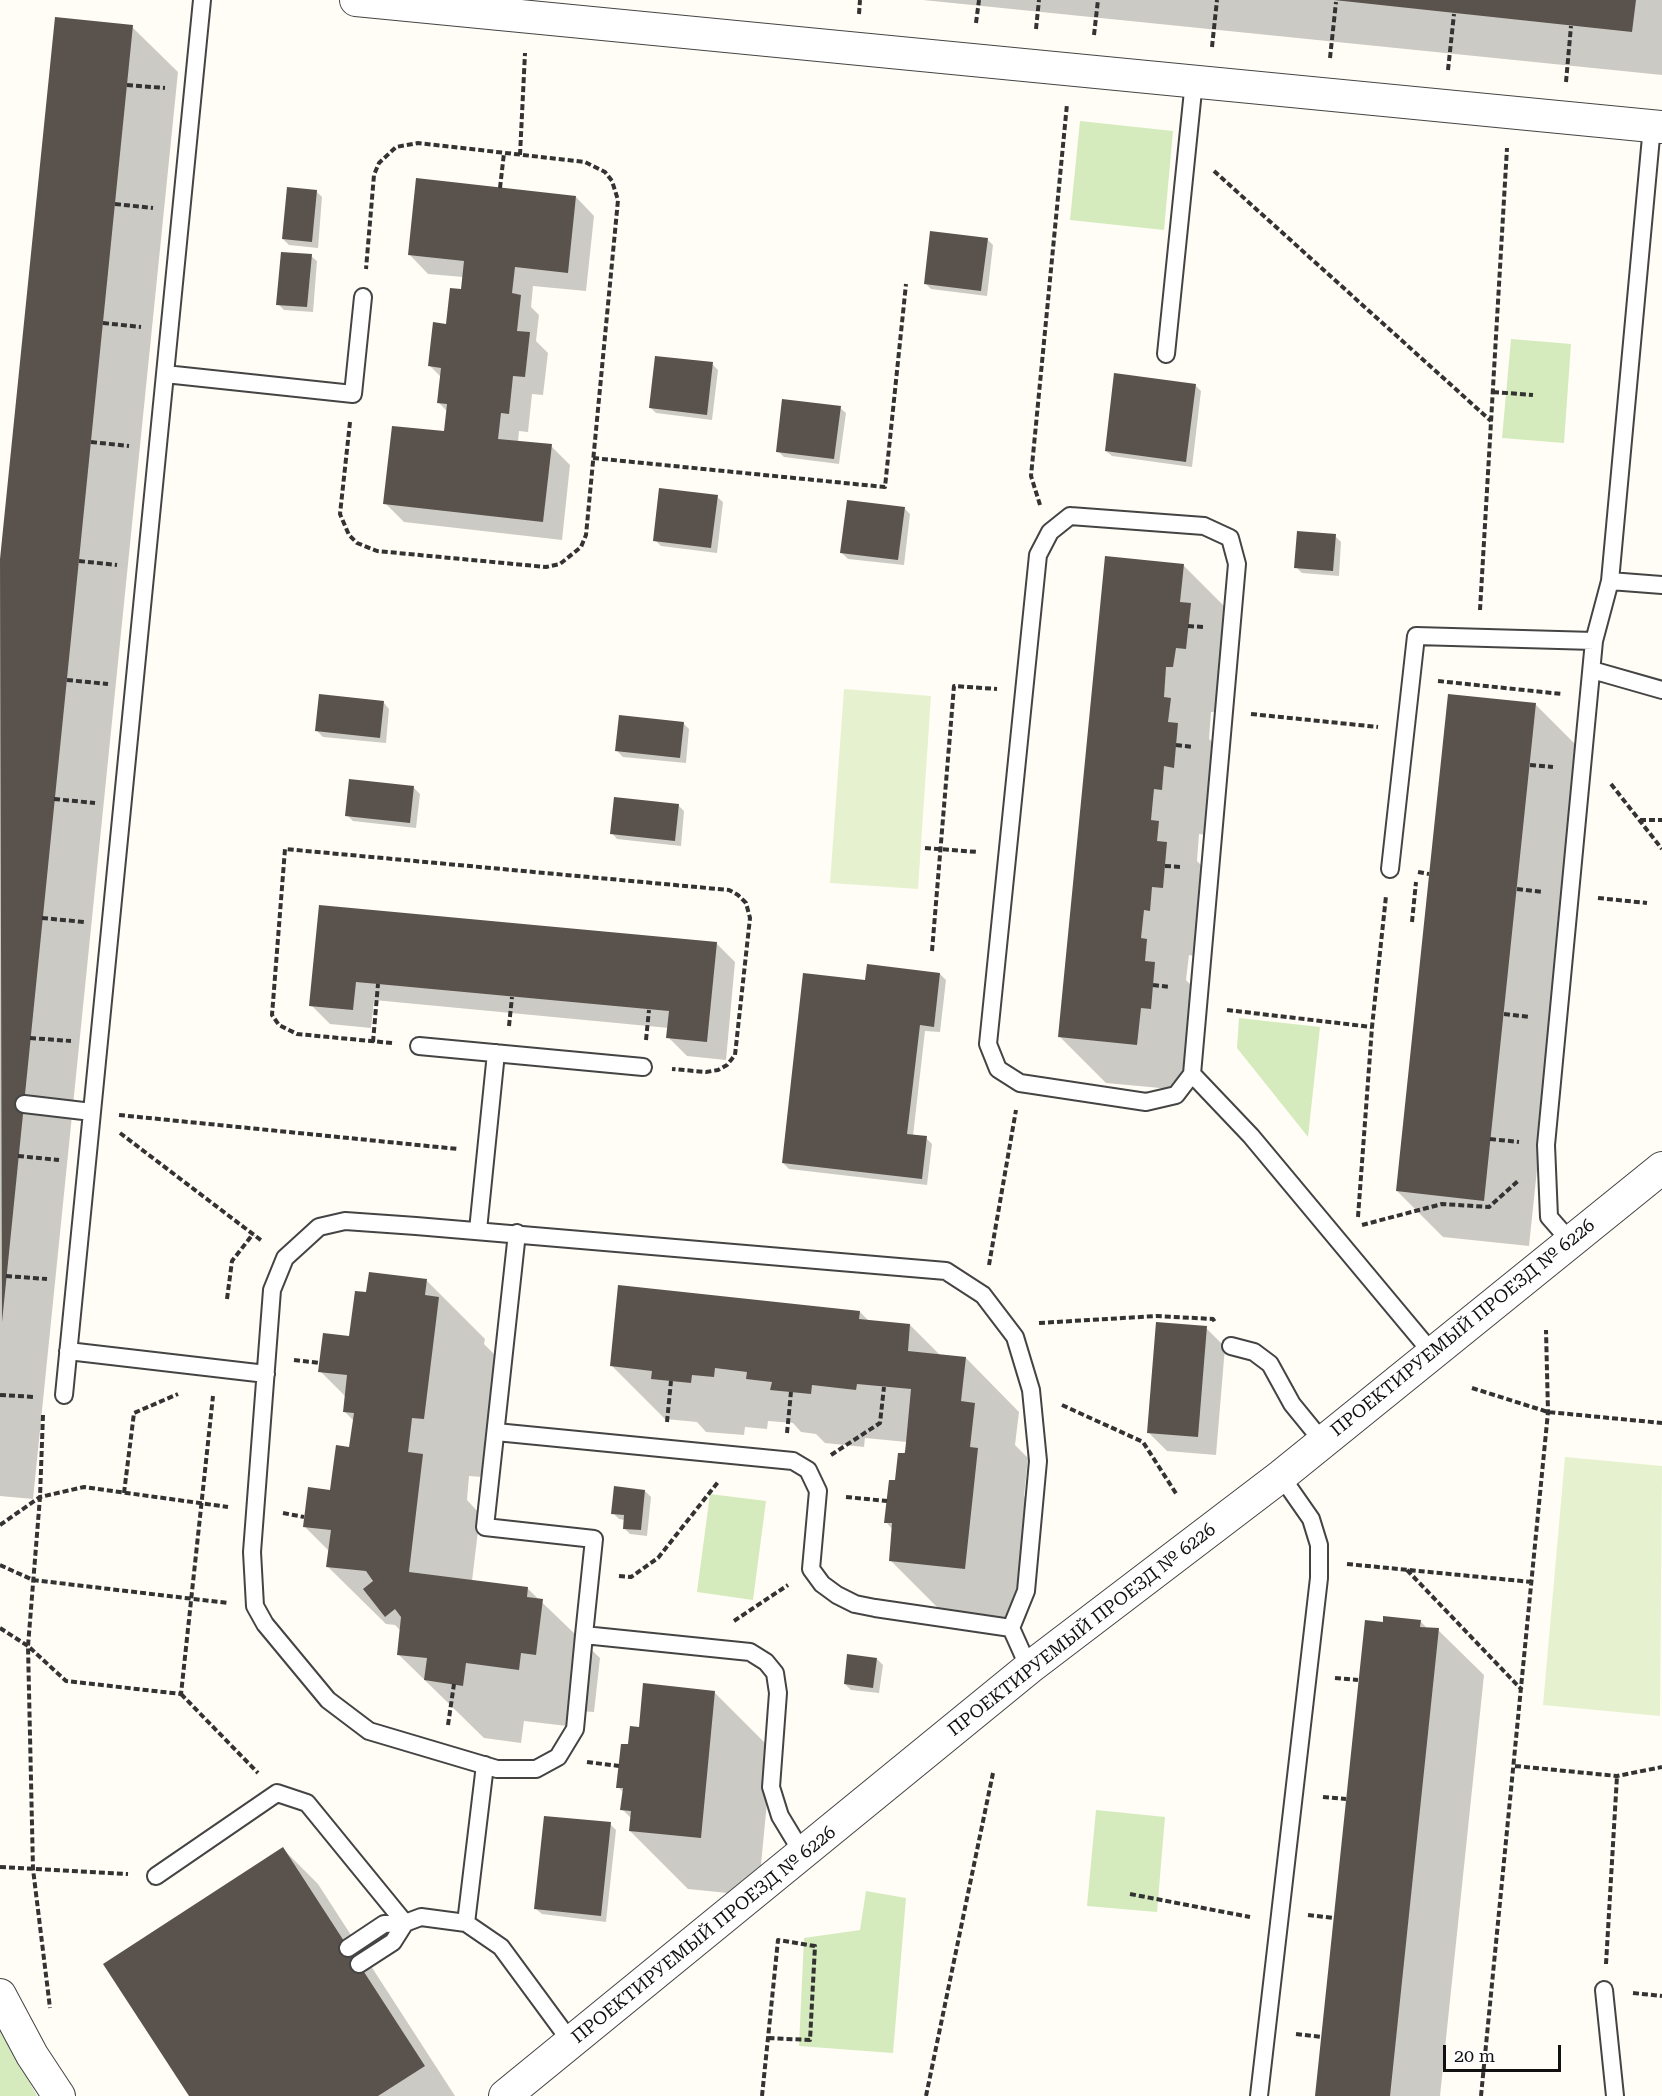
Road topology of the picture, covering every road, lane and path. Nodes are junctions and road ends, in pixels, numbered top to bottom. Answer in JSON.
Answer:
{"nodes":[{"id":1,"x":202,"y":0,"type":"edge"},
{"id":2,"x":356,"y":0,"type":"edge"},
{"id":3,"x":860,"y":0,"type":"edge"},
{"id":4,"x":979,"y":0,"type":"edge"},
{"id":5,"x":1039,"y":0,"type":"edge"},
{"id":6,"x":1098,"y":0,"type":"edge"},
{"id":7,"x":1217,"y":0,"type":"edge"},
{"id":8,"x":1336,"y":2,"type":"dead end"},
{"id":9,"x":1454,"y":14,"type":"dead end"},
{"id":10,"x":858,"y":16,"type":"dead end"},
{"id":11,"x":1571,"y":26,"type":"dead end"},
{"id":12,"x":976,"y":27,"type":"dead end"},
{"id":13,"x":1035,"y":33,"type":"dead end"},
{"id":14,"x":1094,"y":39,"type":"dead end"},
{"id":15,"x":525,"y":43,"type":"dead end"},
{"id":16,"x":1212,"y":50,"type":"dead end"},
{"id":17,"x":1330,"y":61,"type":"dead end"},
{"id":18,"x":1448,"y":72,"type":"dead end"},
{"id":19,"x":1194,"y":81,"type":"junction"},
{"id":20,"x":1566,"y":84,"type":"dead end"},
{"id":21,"x":127,"y":85,"type":"dead end"},
{"id":22,"x":193,"y":91,"type":"junction"},
{"id":23,"x":1068,"y":95,"type":"dead end"},
{"id":24,"x":1657,"y":126,"type":"edge"},
{"id":25,"x":1508,"y":138,"type":"dead end"},
{"id":26,"x":1187,"y":147,"type":"junction"},
{"id":27,"x":504,"y":153,"type":"junction"},
{"id":28,"x":520,"y":155,"type":"junction"},
{"id":29,"x":500,"y":188,"type":"dead end"},
{"id":30,"x":115,"y":204,"type":"dead end"},
{"id":31,"x":181,"y":211,"type":"junction"},
{"id":32,"x":906,"y":284,"type":"dead end"},
{"id":33,"x":363,"y":297,"type":"joint"},
{"id":34,"x":103,"y":323,"type":"dead end"},
{"id":35,"x":169,"y":329,"type":"junction"},
{"id":36,"x":1166,"y":354,"type":"dead end"},
{"id":37,"x":165,"y":374,"type":"junction"},
{"id":38,"x":1493,"y":392,"type":"junction"},
{"id":39,"x":353,"y":394,"type":"junction"},
{"id":40,"x":1533,"y":395,"type":"dead end"},
{"id":41,"x":1491,"y":421,"type":"junction"},
{"id":42,"x":91,"y":442,"type":"dead end"},
{"id":43,"x":158,"y":448,"type":"junction"},
{"id":44,"x":593,"y":458,"type":"junction"},
{"id":45,"x":1050,"y":532,"type":"junction"},
{"id":46,"x":79,"y":561,"type":"dead end"},
{"id":47,"x":146,"y":567,"type":"junction"},
{"id":48,"x":1610,"y":581,"type":"junction"},
{"id":49,"x":1662,"y":585,"type":"edge"},
{"id":50,"x":1478,"y":638,"type":"junction"},
{"id":51,"x":1594,"y":641,"type":"junction"},
{"id":52,"x":1592,"y":670,"type":"junction"},
{"id":53,"x":1411,"y":678,"type":"junction"},
{"id":54,"x":66,"y":680,"type":"dead end"},
{"id":55,"x":134,"y":687,"type":"junction"},
{"id":56,"x":1662,"y":690,"type":"edge"},
{"id":57,"x":1024,"y":692,"type":"junction"},
{"id":58,"x":1589,"y":697,"type":"junction"},
{"id":59,"x":1224,"y":712,"type":"junction"},
{"id":60,"x":1405,"y":729,"type":"junction"},
{"id":61,"x":1584,"y":750,"type":"junction"},
{"id":62,"x":54,"y":799,"type":"dead end"},
{"id":63,"x":122,"y":806,"type":"junction"},
{"id":64,"x":1639,"y":820,"type":"junction"},
{"id":65,"x":1662,"y":820,"type":"edge"},
{"id":66,"x":925,"y":848,"type":"dead end"},
{"id":67,"x":941,"y":849,"type":"junction"},
{"id":68,"x":1662,"y":849,"type":"edge"},
{"id":69,"x":1007,"y":855,"type":"junction"},
{"id":70,"x":1390,"y":869,"type":"joint"},
{"id":71,"x":1417,"y":872,"type":"dead end"},
{"id":72,"x":1570,"y":895,"type":"junction"},
{"id":73,"x":1647,"y":903,"type":"dead end"},
{"id":74,"x":42,"y":918,"type":"dead end"},
{"id":75,"x":1412,"y":922,"type":"dead end"},
{"id":76,"x":110,"y":924,"type":"junction"},
{"id":77,"x":932,"y":951,"type":"dead end"},
{"id":78,"x":378,"y":984,"type":"dead end"},
{"id":79,"x":1200,"y":1006,"type":"junction"},
{"id":80,"x":1372,"y":1027,"type":"junction"},
{"id":81,"x":30,"y":1038,"type":"dead end"},
{"id":82,"x":373,"y":1042,"type":"junction"},
{"id":83,"x":99,"y":1043,"type":"junction"},
{"id":84,"x":419,"y":1046,"type":"joint"},
{"id":85,"x":496,"y":1053,"type":"junction"},
{"id":86,"x":643,"y":1067,"type":"joint"},
{"id":87,"x":1192,"y":1074,"type":"junction"},
{"id":88,"x":1020,"y":1083,"type":"junction"},
{"id":89,"x":24,"y":1104,"type":"dead end"},
{"id":90,"x":92,"y":1112,"type":"junction"},
{"id":91,"x":486,"y":1151,"type":"junction"},
{"id":92,"x":18,"y":1156,"type":"dead end"},
{"id":93,"x":87,"y":1162,"type":"junction"},
{"id":94,"x":1662,"y":1168,"type":"edge"},
{"id":95,"x":1546,"y":1170,"type":"junction"},
{"id":96,"x":478,"y":1230,"type":"junction"},
{"id":97,"x":516,"y":1233,"type":"junction"},
{"id":98,"x":253,"y":1234,"type":"junction"},
{"id":99,"x":1570,"y":1241,"type":"junction"},
{"id":100,"x":285,"y":1258,"type":"junction"},
{"id":101,"x":6,"y":1276,"type":"dead end"},
{"id":102,"x":75,"y":1281,"type":"junction"},
{"id":103,"x":983,"y":1295,"type":"junction"},
{"id":104,"x":227,"y":1299,"type":"dead end"},
{"id":105,"x":1546,"y":1330,"type":"dead end"},
{"id":106,"x":1015,"y":1336,"type":"junction"},
{"id":107,"x":1231,"y":1346,"type":"joint"},
{"id":108,"x":68,"y":1351,"type":"junction"},
{"id":109,"x":1433,"y":1354,"type":"junction"},
{"id":110,"x":216,"y":1369,"type":"junction"},
{"id":111,"x":266,"y":1374,"type":"junction"},
{"id":112,"x":671,"y":1381,"type":"dead end"},
{"id":113,"x":884,"y":1387,"type":"dead end"},
{"id":114,"x":1472,"y":1388,"type":"dead end"},
{"id":115,"x":1031,"y":1390,"type":"junction"},
{"id":116,"x":791,"y":1392,"type":"dead end"},
{"id":117,"x":0,"y":1395,"type":"edge"},
{"id":118,"x":64,"y":1395,"type":"dead end"},
{"id":119,"x":44,"y":1397,"type":"dead end"},
{"id":120,"x":169,"y":1398,"type":"dead end"},
{"id":121,"x":44,"y":1408,"type":"dead end"},
{"id":122,"x":1548,"y":1412,"type":"junction"},
{"id":123,"x":1662,"y":1424,"type":"edge"},
{"id":124,"x":496,"y":1432,"type":"junction"},
{"id":125,"x":1323,"y":1442,"type":"junction"},
{"id":126,"x":664,"y":1448,"type":"junction"},
{"id":127,"x":739,"y":1455,"type":"junction"},
{"id":128,"x":784,"y":1460,"type":"junction"},
{"id":129,"x":808,"y":1470,"type":"junction"},
{"id":130,"x":1281,"y":1476,"type":"junction"},
{"id":131,"x":124,"y":1493,"type":"junction"},
{"id":132,"x":818,"y":1494,"type":"junction"},
{"id":133,"x":1177,"y":1495,"type":"dead end"},
{"id":134,"x":40,"y":1497,"type":"junction"},
{"id":135,"x":887,"y":1501,"type":"dead end"},
{"id":136,"x":202,"y":1505,"type":"junction"},
{"id":137,"x":255,"y":1509,"type":"junction"},
{"id":138,"x":0,"y":1525,"type":"edge"},
{"id":139,"x":1319,"y":1562,"type":"junction"},
{"id":140,"x":0,"y":1565,"type":"edge"},
{"id":141,"x":811,"y":1569,"type":"junction"},
{"id":142,"x":1407,"y":1570,"type":"junction"},
{"id":143,"x":590,"y":1575,"type":"junction"},
{"id":144,"x":33,"y":1580,"type":"junction"},
{"id":145,"x":1532,"y":1582,"type":"junction"},
{"id":146,"x":191,"y":1600,"type":"junction"},
{"id":147,"x":255,"y":1606,"type":"junction"},
{"id":148,"x":0,"y":1628,"type":"edge"},
{"id":149,"x":1011,"y":1628,"type":"junction"},
{"id":150,"x":584,"y":1635,"type":"junction"},
{"id":151,"x":28,"y":1646,"type":"junction"},
{"id":152,"x":697,"y":1646,"type":"junction"},
{"id":153,"x":1029,"y":1668,"type":"junction"},
{"id":154,"x":454,"y":1684,"type":"dead end"},
{"id":155,"x":1522,"y":1690,"type":"junction"},
{"id":156,"x":181,"y":1694,"type":"junction"},
{"id":157,"x":444,"y":1754,"type":"junction"},
{"id":158,"x":485,"y":1765,"type":"junction"},
{"id":159,"x":1515,"y":1767,"type":"junction"},
{"id":160,"x":1662,"y":1767,"type":"edge"},
{"id":161,"x":993,"y":1773,"type":"dead end"},
{"id":162,"x":1617,"y":1776,"type":"junction"},
{"id":163,"x":277,"y":1793,"type":"junction"},
{"id":164,"x":803,"y":1854,"type":"junction"},
{"id":165,"x":0,"y":1867,"type":"edge"},
{"id":166,"x":33,"y":1869,"type":"junction"},
{"id":167,"x":156,"y":1876,"type":"joint"},
{"id":168,"x":1130,"y":1894,"type":"dead end"},
{"id":169,"x":1226,"y":1915,"type":"dead end"},
{"id":170,"x":405,"y":1923,"type":"junction"},
{"id":171,"x":466,"y":1923,"type":"junction"},
{"id":172,"x":348,"y":1948,"type":"dead end"},
{"id":173,"x":359,"y":1964,"type":"dead end"},
{"id":174,"x":1605,"y":1990,"type":"joint"},
{"id":175,"x":0,"y":1995,"type":"edge"},
{"id":176,"x":51,"y":2015,"type":"dead end"},
{"id":177,"x":768,"y":2038,"type":"junction"},
{"id":178,"x":571,"y":2042,"type":"junction"},
{"id":179,"x":59,"y":2096,"type":"edge"},
{"id":180,"x":505,"y":2096,"type":"edge"},
{"id":181,"x":762,"y":2096,"type":"edge"},
{"id":182,"x":926,"y":2096,"type":"edge"},
{"id":183,"x":1258,"y":2096,"type":"edge"},
{"id":184,"x":1481,"y":2096,"type":"edge"},
{"id":185,"x":1616,"y":2096,"type":"edge"}],
"edges":[{"from":1,"to":22,"type":"lane"},
{"from":2,"to":19,"type":"street"},
{"from":3,"to":10,"type":"path"},
{"from":4,"to":12,"type":"path"},
{"from":5,"to":13,"type":"path"},
{"from":6,"to":14,"type":"path"},
{"from":7,"to":16,"type":"path"},
{"from":8,"to":17,"type":"path"},
{"from":9,"to":18,"type":"path"},
{"from":11,"to":20,"type":"path"},
{"from":15,"to":28,"type":"path"},
{"from":19,"to":24,"type":"street"},
{"from":19,"to":26,"type":"lane"},
{"from":21,"to":22,"type":"path"},
{"from":22,"to":31,"type":"lane"},
{"from":23,"to":45,"type":"path"},
{"from":24,"to":48,"type":"lane"},
{"from":25,"to":38,"type":"path"},
{"from":26,"to":36,"type":"lane"},
{"from":26,"to":41,"type":"path"},
{"from":27,"to":28,"type":"path"},
{"from":27,"to":29,"type":"path"},
{"from":27,"to":33,"type":"path"},
{"from":28,"to":44,"type":"path"},
{"from":30,"to":31,"type":"path"},
{"from":31,"to":35,"type":"lane"},
{"from":32,"to":44,"type":"path"},
{"from":33,"to":39,"type":"lane"},
{"from":34,"to":35,"type":"path"},
{"from":35,"to":37,"type":"lane"},
{"from":37,"to":39,"type":"lane"},
{"from":37,"to":43,"type":"lane"},
{"from":38,"to":40,"type":"path"},
{"from":38,"to":41,"type":"path"},
{"from":39,"to":44,"type":"path"},
{"from":41,"to":50,"type":"path"},
{"from":42,"to":43,"type":"path"},
{"from":43,"to":47,"type":"lane"},
{"from":45,"to":57,"type":"lane"},
{"from":45,"to":59,"type":"lane"},
{"from":46,"to":47,"type":"path"},
{"from":47,"to":55,"type":"lane"},
{"from":48,"to":49,"type":"lane"},
{"from":48,"to":51,"type":"lane"},
{"from":50,"to":51,"type":"lane"},
{"from":50,"to":53,"type":"lane"},
{"from":51,"to":52,"type":"lane"},
{"from":52,"to":56,"type":"lane"},
{"from":52,"to":58,"type":"lane"},
{"from":53,"to":58,"type":"path"},
{"from":53,"to":60,"type":"lane"},
{"from":54,"to":55,"type":"path"},
{"from":55,"to":63,"type":"lane"},
{"from":57,"to":67,"type":"path"},
{"from":57,"to":69,"type":"lane"},
{"from":58,"to":61,"type":"lane"},
{"from":59,"to":60,"type":"path"},
{"from":59,"to":79,"type":"lane"},
{"from":60,"to":70,"type":"lane"},
{"from":61,"to":64,"type":"path"},
{"from":61,"to":72,"type":"lane"},
{"from":62,"to":63,"type":"path"},
{"from":63,"to":76,"type":"lane"},
{"from":64,"to":65,"type":"path"},
{"from":64,"to":68,"type":"path"},
{"from":66,"to":67,"type":"path"},
{"from":67,"to":69,"type":"path"},
{"from":67,"to":77,"type":"path"},
{"from":69,"to":88,"type":"lane"},
{"from":70,"to":80,"type":"path"},
{"from":71,"to":75,"type":"path"},
{"from":72,"to":73,"type":"path"},
{"from":72,"to":95,"type":"lane"},
{"from":74,"to":76,"type":"path"},
{"from":76,"to":83,"type":"lane"},
{"from":78,"to":82,"type":"path"},
{"from":79,"to":80,"type":"path"},
{"from":79,"to":87,"type":"lane"},
{"from":80,"to":95,"type":"path"},
{"from":81,"to":83,"type":"path"},
{"from":82,"to":84,"type":"path"},
{"from":82,"to":86,"type":"path"},
{"from":83,"to":90,"type":"lane"},
{"from":84,"to":85,"type":"lane"},
{"from":85,"to":86,"type":"lane"},
{"from":85,"to":91,"type":"lane"},
{"from":87,"to":88,"type":"lane"},
{"from":87,"to":109,"type":"lane"},
{"from":88,"to":103,"type":"path"},
{"from":89,"to":90,"type":"lane"},
{"from":90,"to":91,"type":"path"},
{"from":90,"to":93,"type":"lane"},
{"from":90,"to":98,"type":"path"},
{"from":91,"to":96,"type":"lane"},
{"from":92,"to":93,"type":"path"},
{"from":93,"to":102,"type":"lane"},
{"from":94,"to":99,"type":"street","name":"ПРОЕКТИРУЕМЫЙ ПРОЕЗД № 6226"},
{"from":95,"to":99,"type":"lane"},
{"from":96,"to":97,"type":"lane"},
{"from":96,"to":100,"type":"lane"},
{"from":97,"to":103,"type":"lane"},
{"from":97,"to":124,"type":"lane"},
{"from":98,"to":100,"type":"path"},
{"from":98,"to":104,"type":"path"},
{"from":99,"to":109,"type":"street","name":"ПРОЕКТИРУЕМЫЙ ПРОЕЗД № 6226"},
{"from":100,"to":111,"type":"lane"},
{"from":101,"to":102,"type":"path"},
{"from":102,"to":108,"type":"lane"},
{"from":103,"to":106,"type":"lane"},
{"from":105,"to":122,"type":"path"},
{"from":106,"to":107,"type":"path"},
{"from":106,"to":115,"type":"lane"},
{"from":107,"to":125,"type":"lane"},
{"from":108,"to":110,"type":"lane"},
{"from":108,"to":118,"type":"lane"},
{"from":109,"to":125,"type":"street","name":"ПРОЕКТИРУЕМЫЙ ПРОЕЗД № 6226"},
{"from":110,"to":111,"type":"lane"},
{"from":110,"to":136,"type":"path"},
{"from":111,"to":137,"type":"lane"},
{"from":112,"to":126,"type":"path"},
{"from":113,"to":129,"type":"path"},
{"from":114,"to":122,"type":"path"},
{"from":115,"to":133,"type":"path"},
{"from":115,"to":149,"type":"lane"},
{"from":116,"to":128,"type":"path"},
{"from":117,"to":119,"type":"path"},
{"from":120,"to":131,"type":"path"},
{"from":121,"to":134,"type":"path"},
{"from":122,"to":123,"type":"path"},
{"from":122,"to":145,"type":"path"},
{"from":124,"to":126,"type":"lane"},
{"from":124,"to":143,"type":"lane"},
{"from":125,"to":130,"type":"street","name":"ПРОЕКТИРУЕМЫЙ ПРОЕЗД № 6226"},
{"from":126,"to":127,"type":"lane"},
{"from":127,"to":128,"type":"lane"},
{"from":127,"to":143,"type":"path"},
{"from":128,"to":129,"type":"lane"},
{"from":129,"to":132,"type":"lane"},
{"from":130,"to":139,"type":"lane"},
{"from":130,"to":153,"type":"street","name":"ПРОЕКТИРУЕМЫЙ ПРОЕЗД № 6226"},
{"from":131,"to":134,"type":"path"},
{"from":131,"to":136,"type":"path"},
{"from":132,"to":135,"type":"path"},
{"from":132,"to":141,"type":"lane"},
{"from":134,"to":138,"type":"path"},
{"from":134,"to":144,"type":"path"},
{"from":136,"to":137,"type":"path"},
{"from":136,"to":146,"type":"path"},
{"from":137,"to":147,"type":"lane"},
{"from":139,"to":142,"type":"path"},
{"from":139,"to":183,"type":"lane"},
{"from":140,"to":144,"type":"path"},
{"from":141,"to":149,"type":"lane"},
{"from":141,"to":152,"type":"path"},
{"from":142,"to":145,"type":"path"},
{"from":142,"to":155,"type":"path"},
{"from":143,"to":150,"type":"lane"},
{"from":144,"to":146,"type":"path"},
{"from":144,"to":151,"type":"path"},
{"from":145,"to":155,"type":"path"},
{"from":146,"to":147,"type":"path"},
{"from":146,"to":156,"type":"path"},
{"from":147,"to":157,"type":"lane"},
{"from":148,"to":151,"type":"path"},
{"from":149,"to":153,"type":"lane"},
{"from":150,"to":152,"type":"lane"},
{"from":150,"to":158,"type":"lane"},
{"from":151,"to":156,"type":"path"},
{"from":151,"to":166,"type":"path"},
{"from":152,"to":164,"type":"lane"},
{"from":153,"to":164,"type":"street","name":"ПРОЕКТИРУЕМЫЙ ПРОЕЗД № 6226"},
{"from":154,"to":157,"type":"path"},
{"from":155,"to":159,"type":"path"},
{"from":156,"to":163,"type":"path"},
{"from":157,"to":158,"type":"lane"},
{"from":158,"to":171,"type":"lane"},
{"from":159,"to":162,"type":"path"},
{"from":159,"to":184,"type":"path"},
{"from":160,"to":162,"type":"path"},
{"from":161,"to":182,"type":"path"},
{"from":162,"to":174,"type":"path"},
{"from":163,"to":167,"type":"lane"},
{"from":163,"to":170,"type":"lane"},
{"from":164,"to":178,"type":"street","name":"ПРОЕКТИРУЕМЫЙ ПРОЕЗД № 6226"},
{"from":165,"to":166,"type":"path"},
{"from":166,"to":167,"type":"path"},
{"from":166,"to":176,"type":"path"},
{"from":168,"to":169,"type":"path"},
{"from":170,"to":171,"type":"lane"},
{"from":170,"to":172,"type":"lane"},
{"from":170,"to":173,"type":"lane"},
{"from":171,"to":178,"type":"lane"},
{"from":174,"to":185,"type":"lane"},
{"from":175,"to":179,"type":"street"},
{"from":177,"to":177,"type":"path"},
{"from":177,"to":181,"type":"path"},
{"from":178,"to":180,"type":"street","name":"ПРОЕКТИРУЕМЫЙ ПРОЕЗД № 6226"}]}
